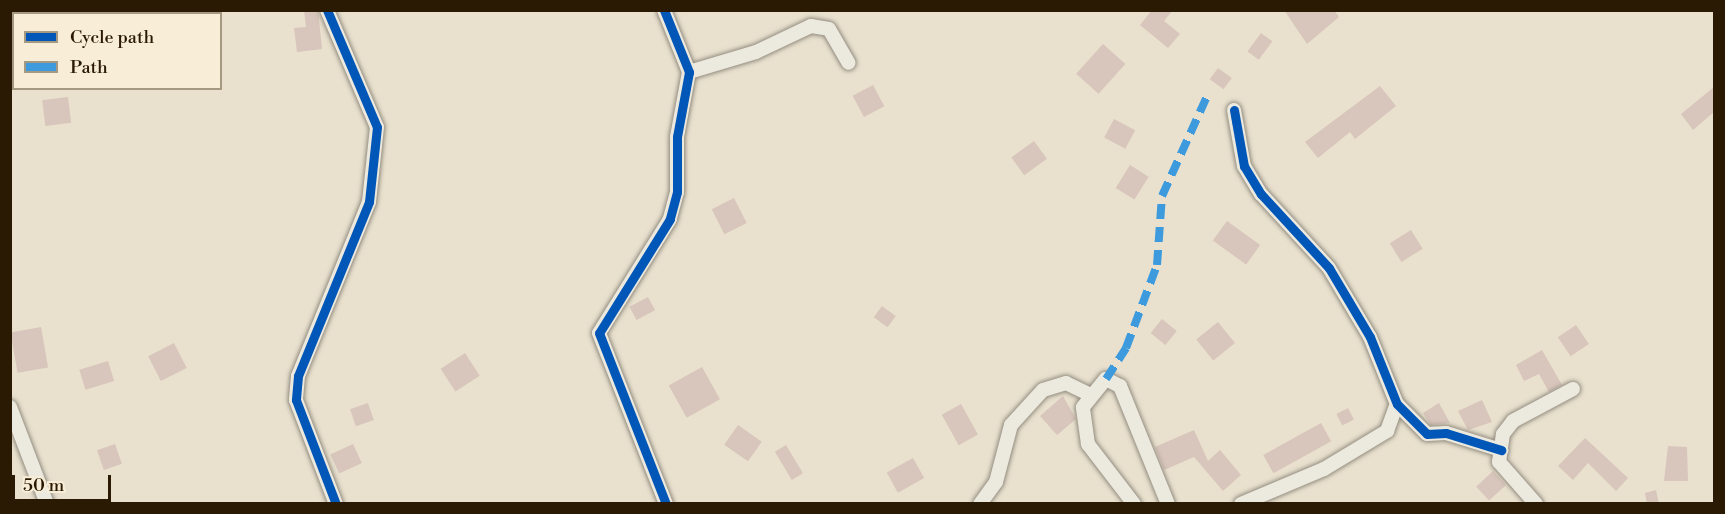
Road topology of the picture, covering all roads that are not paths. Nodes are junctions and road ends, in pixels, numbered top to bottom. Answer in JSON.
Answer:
{"nodes":[{"id":1,"x":327,"y":10,"type":"edge"},
{"id":2,"x":664,"y":10,"type":"edge"},
{"id":3,"x":849,"y":63,"type":"dead end"},
{"id":4,"x":689,"y":72,"type":"junction"},
{"id":5,"x":1234,"y":110,"type":"dead end"},
{"id":6,"x":1573,"y":389,"type":"dead end"},
{"id":7,"x":1091,"y":395,"type":"junction"},
{"id":8,"x":1397,"y":404,"type":"junction"},
{"id":9,"x":10,"y":407,"type":"edge"},
{"id":10,"x":1501,"y":450,"type":"junction"},
{"id":11,"x":47,"y":504,"type":"edge"},
{"id":12,"x":336,"y":504,"type":"edge"},
{"id":13,"x":666,"y":504,"type":"edge"},
{"id":14,"x":980,"y":504,"type":"edge"},
{"id":15,"x":1134,"y":504,"type":"edge"},
{"id":16,"x":1168,"y":504,"type":"edge"},
{"id":17,"x":1241,"y":504,"type":"edge"},
{"id":18,"x":1536,"y":504,"type":"edge"}],
"edges":[{"from":1,"to":12,"type":"street"},
{"from":2,"to":4,"type":"street"},
{"from":3,"to":4,"type":"street"},
{"from":4,"to":13,"type":"street"},
{"from":5,"to":8,"type":"street"},
{"from":6,"to":10,"type":"street"},
{"from":7,"to":14,"type":"street"},
{"from":7,"to":15,"type":"street"},
{"from":7,"to":16,"type":"street"},
{"from":8,"to":10,"type":"street"},
{"from":8,"to":17,"type":"street"},
{"from":9,"to":11,"type":"street"},
{"from":10,"to":18,"type":"street"}]}
